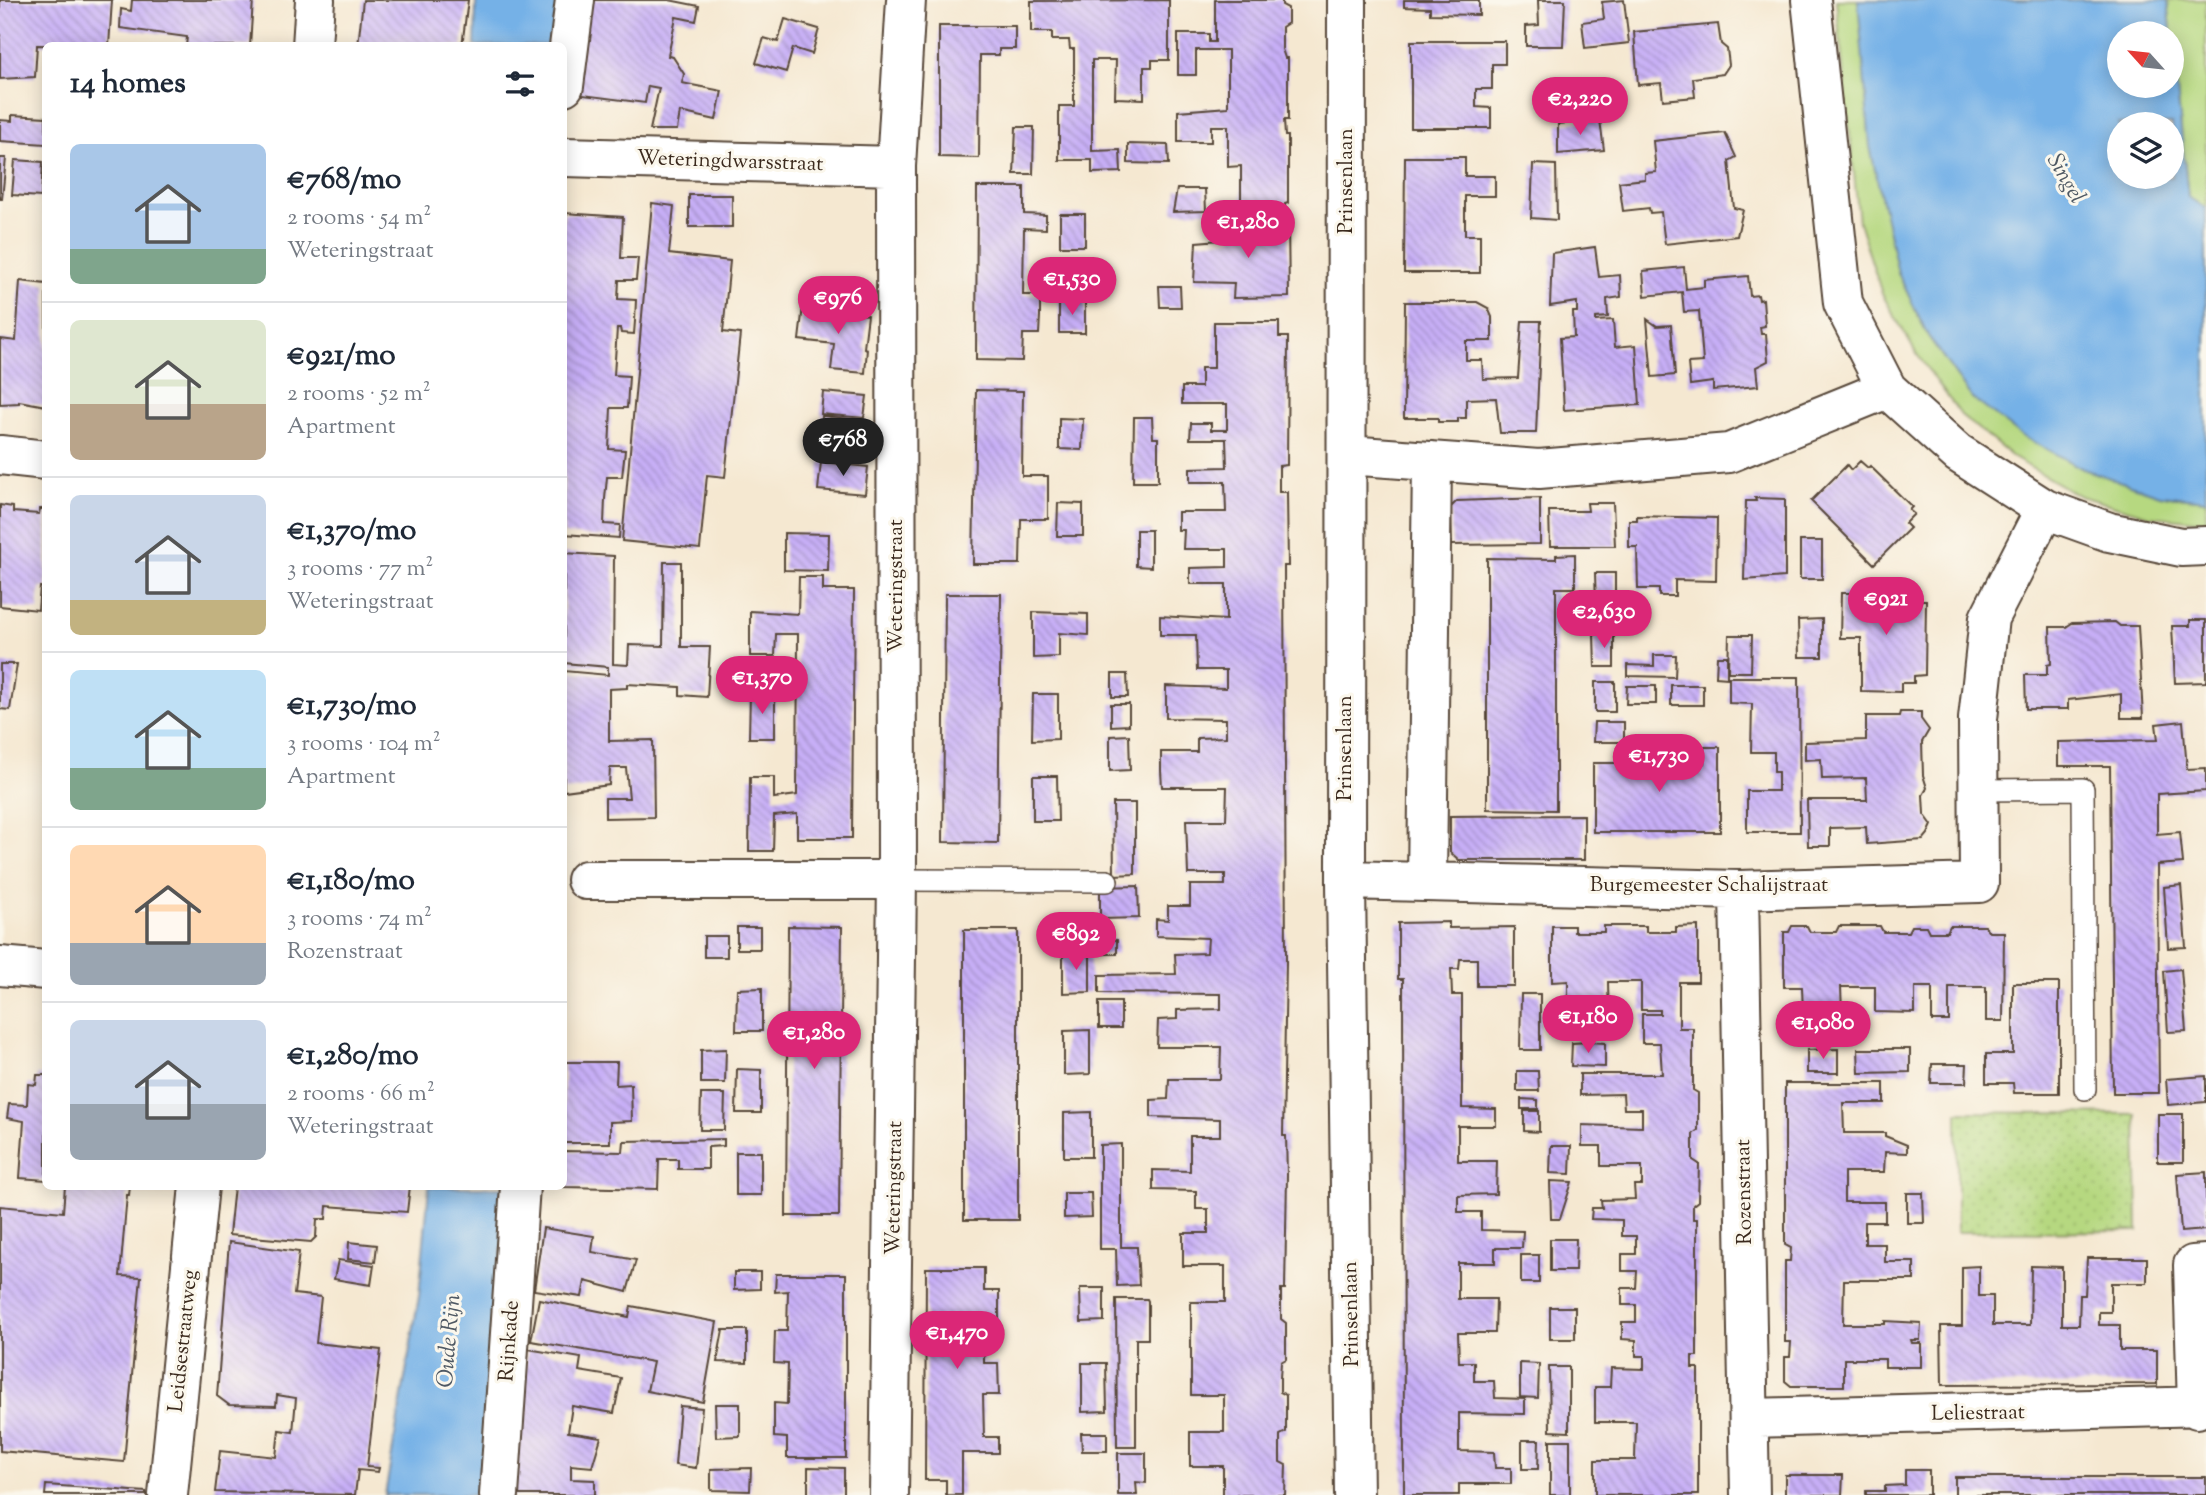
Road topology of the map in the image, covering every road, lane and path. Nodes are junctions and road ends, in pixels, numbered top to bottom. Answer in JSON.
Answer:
{"nodes":[{"id":1,"x":315,"y":0,"type":"edge"},
{"id":2,"x":575,"y":0,"type":"edge"},
{"id":3,"x":906,"y":0,"type":"edge"},
{"id":4,"x":1347,"y":0,"type":"edge"},
{"id":5,"x":1811,"y":0,"type":"edge"},
{"id":6,"x":312,"y":42,"type":"edge"},
{"id":7,"x":567,"y":63,"type":"edge"},
{"id":8,"x":567,"y":157,"type":"edge"},
{"id":9,"x":896,"y":166,"type":"junction"},
{"id":10,"x":1887,"y":389,"type":"junction"},
{"id":11,"x":0,"y":455,"type":"edge"},
{"id":12,"x":1347,"y":455,"type":"junction"},
{"id":13,"x":42,"y":460,"type":"edge"},
{"id":14,"x":1432,"y":461,"type":"junction"},
{"id":15,"x":2045,"y":509,"type":"junction"},
{"id":16,"x":2206,"y":546,"type":"edge"},
{"id":17,"x":1979,"y":790,"type":"junction"},
{"id":18,"x":586,"y":880,"type":"dead end"},
{"id":19,"x":897,"y":880,"type":"junction"},
{"id":20,"x":1346,"y":880,"type":"junction"},
{"id":21,"x":1107,"y":881,"type":"dead end"},
{"id":22,"x":1427,"y":882,"type":"junction"},
{"id":23,"x":1739,"y":890,"type":"junction"},
{"id":24,"x":0,"y":966,"type":"edge"},
{"id":25,"x":42,"y":970,"type":"edge"},
{"id":26,"x":2085,"y":1089,"type":"dead end"},
{"id":27,"x":199,"y":1190,"type":"edge"},
{"id":28,"x":520,"y":1190,"type":"edge"},
{"id":29,"x":2206,"y":1264,"type":"edge"},
{"id":30,"x":2202,"y":1408,"type":"edge"},
{"id":31,"x":1750,"y":1418,"type":"junction"},
{"id":32,"x":168,"y":1495,"type":"edge"},
{"id":33,"x":499,"y":1495,"type":"edge"},
{"id":34,"x":889,"y":1495,"type":"edge"},
{"id":35,"x":1354,"y":1495,"type":"edge"},
{"id":36,"x":1750,"y":1495,"type":"edge"}],
"edges":[{"from":1,"to":6,"type":"street"},
{"from":2,"to":7,"type":"street"},
{"from":3,"to":9,"type":"street","name":"Weteringstraat"},
{"from":4,"to":12,"type":"street","name":"Prinsenlaan"},
{"from":5,"to":10,"type":"street"},
{"from":8,"to":9,"type":"street","name":"Weteringdwarsstraat"},
{"from":9,"to":19,"type":"street","name":"Weteringstraat"},
{"from":10,"to":14,"type":"street"},
{"from":10,"to":15,"type":"street"},
{"from":11,"to":13,"type":"street"},
{"from":12,"to":14,"type":"street"},
{"from":12,"to":20,"type":"street","name":"Prinsenlaan"},
{"from":14,"to":22,"type":"street"},
{"from":15,"to":16,"type":"street"},
{"from":15,"to":17,"type":"street","name":"Burgemeester Schalijstraat"},
{"from":17,"to":23,"type":"street","name":"Burgemeester Schalijstraat"},
{"from":17,"to":26,"type":"lane"},
{"from":18,"to":19,"type":"street"},
{"from":19,"to":21,"type":"lane"},
{"from":19,"to":34,"type":"street","name":"Weteringstraat"},
{"from":20,"to":22,"type":"street","name":"Burgemeester Schalijstraat"},
{"from":20,"to":35,"type":"street","name":"Prinsenlaan"},
{"from":22,"to":23,"type":"street","name":"Burgemeester Schalijstraat"},
{"from":23,"to":31,"type":"street","name":"Rozenstraat"},
{"from":24,"to":25,"type":"street"},
{"from":27,"to":32,"type":"street","name":"Leidsestraatweg"},
{"from":28,"to":33,"type":"street","name":"Rijnkade"},
{"from":29,"to":30,"type":"street"},
{"from":30,"to":31,"type":"street","name":"Leliestraat"},
{"from":31,"to":36,"type":"street","name":"Rozenstraat"}]}
